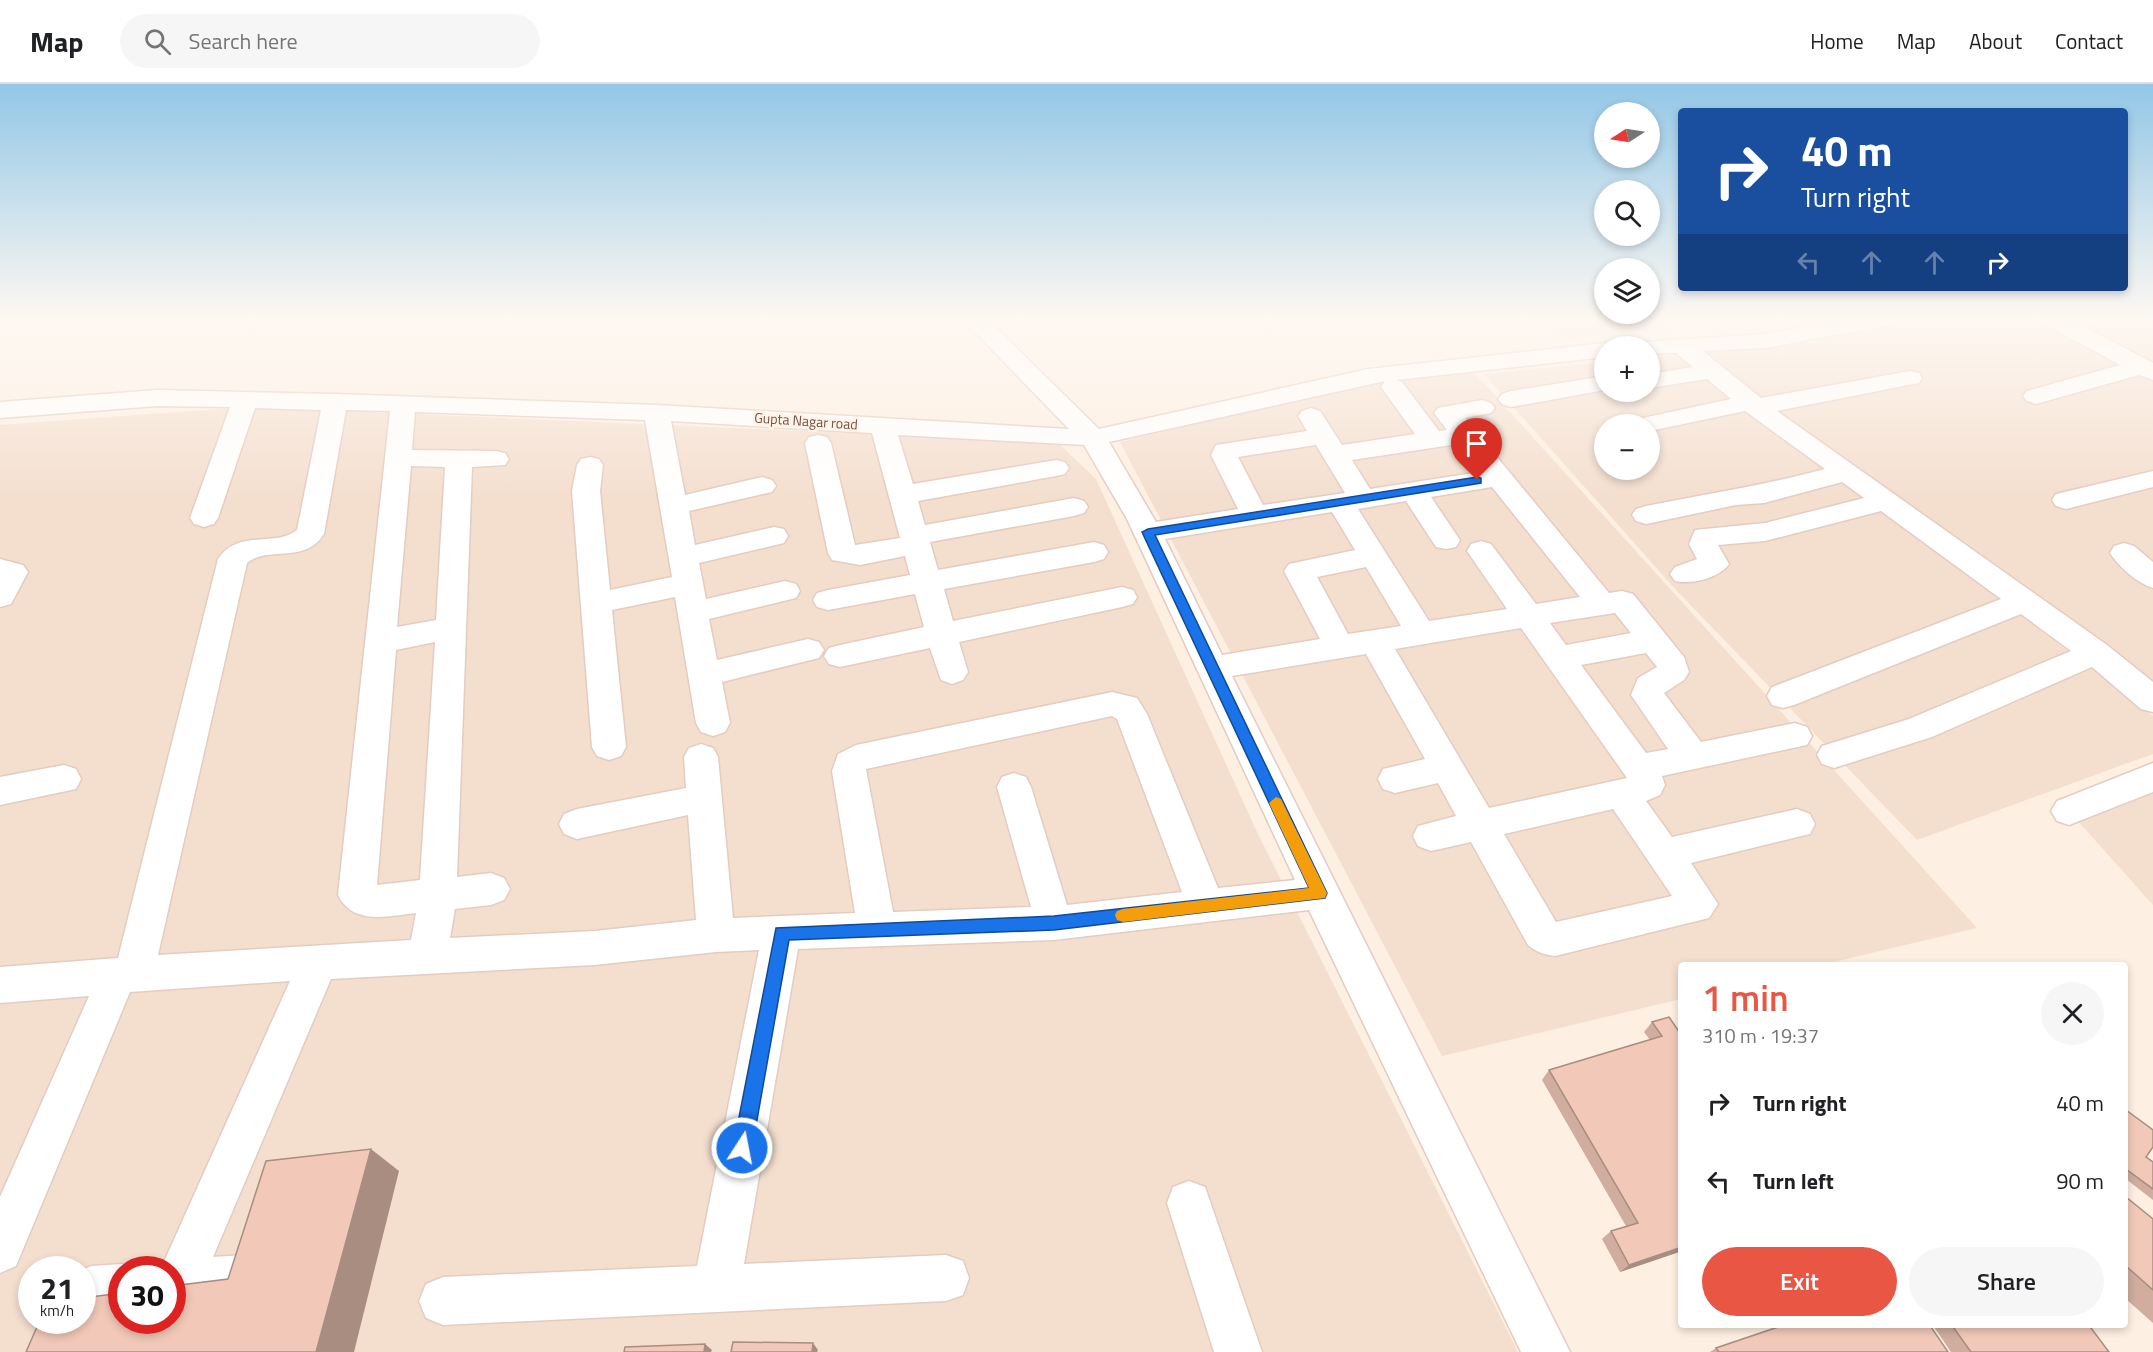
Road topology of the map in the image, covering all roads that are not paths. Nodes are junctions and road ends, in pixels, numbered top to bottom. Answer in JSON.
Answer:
{"nodes":[{"id":1,"x":1034,"y":379,"type":"edge"},
{"id":2,"x":1354,"y":379,"type":"edge"},
{"id":3,"x":1723,"y":379,"type":"edge"},
{"id":4,"x":1903,"y":379,"type":"edge"},
{"id":5,"x":2108,"y":379,"type":"edge"},
{"id":6,"x":1594,"y":385,"type":"edge"},
{"id":7,"x":1393,"y":387,"type":"dead end"},
{"id":8,"x":2036,"y":396,"type":"dead end"},
{"id":9,"x":1511,"y":399,"type":"dead end"},
{"id":10,"x":245,"y":400,"type":"junction"},
{"id":11,"x":335,"y":402,"type":"junction"},
{"id":12,"x":403,"y":404,"type":"junction"},
{"id":13,"x":1753,"y":404,"type":"junction"},
{"id":14,"x":1482,"y":408,"type":"dead end"},
{"id":15,"x":0,"y":410,"type":"edge"},
{"id":16,"x":657,"y":413,"type":"junction"},
{"id":17,"x":1660,"y":422,"type":"edge"},
{"id":18,"x":883,"y":426,"type":"junction"},
{"id":19,"x":1323,"y":435,"type":"junction"},
{"id":20,"x":1464,"y":435,"type":"junction"},
{"id":21,"x":1093,"y":438,"type":"junction"},
{"id":22,"x":1432,"y":440,"type":"junction"},
{"id":23,"x":818,"y":443,"type":"dead end"},
{"id":24,"x":398,"y":458,"type":"junction"},
{"id":25,"x":459,"y":458,"type":"junction"},
{"id":26,"x":496,"y":459,"type":"dead end"},
{"id":27,"x":590,"y":465,"type":"dead end"},
{"id":28,"x":1056,"y":468,"type":"dead end"},
{"id":29,"x":1847,"y":472,"type":"junction"},
{"id":30,"x":1499,"y":477,"type":"junction"},
{"id":31,"x":2153,"y":479,"type":"edge"},
{"id":32,"x":762,"y":486,"type":"dead end"},
{"id":33,"x":1413,"y":491,"type":"junction"},
{"id":34,"x":902,"y":495,"type":"junction"},
{"id":35,"x":2066,"y":500,"type":"dead end"},
{"id":36,"x":1352,"y":501,"type":"junction"},
{"id":37,"x":1887,"y":501,"type":"junction"},
{"id":38,"x":674,"y":506,"type":"junction"},
{"id":39,"x":1074,"y":507,"type":"dead end"},
{"id":40,"x":1646,"y":515,"type":"dead end"},
{"id":41,"x":1255,"y":516,"type":"junction"},
{"id":42,"x":204,"y":518,"type":"dead end"},
{"id":43,"x":1148,"y":532,"type":"junction"},
{"id":44,"x":774,"y":536,"type":"dead end"},
{"id":45,"x":915,"y":540,"type":"junction"},
{"id":46,"x":1446,"y":540,"type":"dead end"},
{"id":47,"x":1481,"y":551,"type":"dead end"},
{"id":48,"x":1094,"y":552,"type":"dead end"},
{"id":49,"x":2124,"y":554,"type":"dead end"},
{"id":50,"x":1374,"y":556,"type":"junction"},
{"id":51,"x":0,"y":568,"type":"edge"},
{"id":52,"x":1684,"y":574,"type":"dead end"},
{"id":53,"x":2153,"y":578,"type":"edge"},
{"id":54,"x":927,"y":582,"type":"junction"},
{"id":55,"x":688,"y":584,"type":"junction"},
{"id":56,"x":785,"y":591,"type":"dead end"},
{"id":57,"x":0,"y":597,"type":"edge"},
{"id":58,"x":1122,"y":597,"type":"dead end"},
{"id":59,"x":828,"y":600,"type":"dead end"},
{"id":60,"x":2025,"y":601,"type":"junction"},
{"id":61,"x":596,"y":603,"type":"junction"},
{"id":62,"x":1602,"y":604,"type":"junction"},
{"id":63,"x":1528,"y":618,"type":"junction"},
{"id":64,"x":450,"y":628,"type":"junction"},
{"id":65,"x":941,"y":634,"type":"junction"},
{"id":66,"x":1422,"y":635,"type":"junction"},
{"id":67,"x":1654,"y":640,"type":"junction"},
{"id":68,"x":380,"y":642,"type":"junction"},
{"id":69,"x":1375,"y":642,"type":"junction"},
{"id":70,"x":1340,"y":648,"type":"junction"},
{"id":71,"x":808,"y":650,"type":"dead end"},
{"id":72,"x":2096,"y":653,"type":"junction"},
{"id":73,"x":840,"y":656,"type":"dead end"},
{"id":74,"x":1558,"y":658,"type":"junction"},
{"id":75,"x":1211,"y":668,"type":"junction"},
{"id":76,"x":952,"y":672,"type":"dead end"},
{"id":77,"x":704,"y":675,"type":"junction"},
{"id":78,"x":1783,"y":696,"type":"dead end"},
{"id":79,"x":2153,"y":700,"type":"edge"},
{"id":80,"x":713,"y":723,"type":"dead end"},
{"id":81,"x":1795,"y":736,"type":"dead end"},
{"id":82,"x":609,"y":747,"type":"dead end"},
{"id":83,"x":1834,"y":755,"type":"dead end"},
{"id":84,"x":701,"y":757,"type":"dead end"},
{"id":85,"x":1693,"y":757,"type":"junction"},
{"id":86,"x":1448,"y":768,"type":"junction"},
{"id":87,"x":2153,"y":777,"type":"edge"},
{"id":88,"x":1395,"y":779,"type":"dead end"},
{"id":89,"x":64,"y":780,"type":"dead end"},
{"id":90,"x":1629,"y":780,"type":"junction"},
{"id":91,"x":1014,"y":787,"type":"dead end"},
{"id":92,"x":0,"y":791,"type":"edge"},
{"id":93,"x":705,"y":798,"type":"junction"},
{"id":94,"x":2069,"y":811,"type":"dead end"},
{"id":95,"x":577,"y":824,"type":"dead end"},
{"id":96,"x":1480,"y":824,"type":"junction"},
{"id":97,"x":1797,"y":824,"type":"dead end"},
{"id":98,"x":1431,"y":836,"type":"dead end"},
{"id":99,"x":1665,"y":854,"type":"junction"},
{"id":100,"x":492,"y":889,"type":"dead end"},
{"id":101,"x":1320,"y":893,"type":"junction"},
{"id":102,"x":438,"y":894,"type":"junction"},
{"id":103,"x":1206,"y":906,"type":"junction"},
{"id":104,"x":1054,"y":923,"type":"junction"},
{"id":105,"x":877,"y":931,"type":"junction"},
{"id":106,"x":782,"y":933,"type":"junction"},
{"id":107,"x":716,"y":935,"type":"junction"},
{"id":108,"x":428,"y":957,"type":"junction"},
{"id":109,"x":318,"y":963,"type":"junction"},
{"id":110,"x":126,"y":975,"type":"junction"},
{"id":111,"x":0,"y":985,"type":"edge"},
{"id":112,"x":1190,"y":1203,"type":"dead end"},
{"id":113,"x":0,"y":1250,"type":"edge"},
{"id":114,"x":186,"y":1260,"type":"edge"},
{"id":115,"x":259,"y":1277,"type":"edge"},
{"id":116,"x":946,"y":1278,"type":"dead end"},
{"id":117,"x":186,"y":1282,"type":"edge"},
{"id":118,"x":716,"y":1289,"type":"junction"},
{"id":119,"x":443,"y":1301,"type":"dead end"},
{"id":120,"x":1238,"y":1352,"type":"edge"},
{"id":121,"x":1546,"y":1352,"type":"edge"}],
"edges":[{"from":1,"to":21,"type":"street"},
{"from":2,"to":21,"type":"street","name":"Gupta Nagar road"},
{"from":3,"to":13,"type":"street"},
{"from":4,"to":13,"type":"street"},
{"from":5,"to":8,"type":"street"},
{"from":6,"to":9,"type":"street"},
{"from":7,"to":22,"type":"street"},
{"from":10,"to":11,"type":"street","name":"Gupta Nagar road"},
{"from":10,"to":15,"type":"street","name":"Gupta Nagar road"},
{"from":10,"to":42,"type":"street"},
{"from":11,"to":12,"type":"street","name":"Gupta Nagar road"},
{"from":11,"to":110,"type":"street"},
{"from":12,"to":16,"type":"street","name":"Gupta Nagar road"},
{"from":12,"to":24,"type":"street"},
{"from":13,"to":17,"type":"street"},
{"from":13,"to":29,"type":"street"},
{"from":14,"to":20,"type":"street"},
{"from":16,"to":18,"type":"street","name":"Gupta Nagar road"},
{"from":16,"to":38,"type":"street"},
{"from":18,"to":21,"type":"street","name":"Gupta Nagar road"},
{"from":18,"to":34,"type":"street"},
{"from":19,"to":22,"type":"street"},
{"from":19,"to":36,"type":"street"},
{"from":19,"to":41,"type":"street"},
{"from":20,"to":22,"type":"street"},
{"from":20,"to":30,"type":"street"},
{"from":21,"to":43,"type":"street"},
{"from":23,"to":45,"type":"street"},
{"from":24,"to":25,"type":"street"},
{"from":24,"to":68,"type":"street"},
{"from":25,"to":26,"type":"street"},
{"from":25,"to":64,"type":"street"},
{"from":27,"to":61,"type":"street"},
{"from":28,"to":34,"type":"street"},
{"from":29,"to":37,"type":"street"},
{"from":29,"to":40,"type":"street"},
{"from":30,"to":33,"type":"street"},
{"from":30,"to":62,"type":"street"},
{"from":31,"to":35,"type":"street"},
{"from":32,"to":38,"type":"street"},
{"from":33,"to":36,"type":"street"},
{"from":33,"to":46,"type":"street"},
{"from":34,"to":45,"type":"street"},
{"from":36,"to":41,"type":"street"},
{"from":36,"to":50,"type":"street"},
{"from":37,"to":52,"type":"street"},
{"from":37,"to":60,"type":"street"},
{"from":38,"to":55,"type":"street"},
{"from":39,"to":45,"type":"street"},
{"from":41,"to":43,"type":"street"},
{"from":43,"to":75,"type":"street"},
{"from":44,"to":55,"type":"street"},
{"from":45,"to":54,"type":"street"},
{"from":47,"to":63,"type":"street"},
{"from":48,"to":54,"type":"street"},
{"from":49,"to":53,"type":"street"},
{"from":50,"to":66,"type":"street"},
{"from":50,"to":70,"type":"street"},
{"from":51,"to":57,"type":"street"},
{"from":54,"to":59,"type":"street"},
{"from":54,"to":65,"type":"street"},
{"from":55,"to":56,"type":"street"},
{"from":55,"to":61,"type":"street"},
{"from":55,"to":77,"type":"street"},
{"from":58,"to":65,"type":"street"},
{"from":60,"to":72,"type":"street"},
{"from":60,"to":78,"type":"street"},
{"from":61,"to":82,"type":"street"},
{"from":62,"to":63,"type":"street"},
{"from":62,"to":67,"type":"street"},
{"from":63,"to":66,"type":"street"},
{"from":63,"to":74,"type":"street"},
{"from":64,"to":68,"type":"street"},
{"from":64,"to":102,"type":"street"},
{"from":65,"to":73,"type":"street"},
{"from":65,"to":76,"type":"street"},
{"from":66,"to":69,"type":"street"},
{"from":67,"to":74,"type":"street"},
{"from":67,"to":85,"type":"street"},
{"from":68,"to":102,"type":"street"},
{"from":69,"to":70,"type":"street"},
{"from":69,"to":86,"type":"street"},
{"from":70,"to":75,"type":"street"},
{"from":71,"to":77,"type":"street"},
{"from":72,"to":79,"type":"street"},
{"from":72,"to":83,"type":"street"},
{"from":74,"to":90,"type":"street"},
{"from":75,"to":101,"type":"street"},
{"from":77,"to":80,"type":"street"},
{"from":81,"to":85,"type":"street"},
{"from":84,"to":93,"type":"street"},
{"from":85,"to":90,"type":"street"},
{"from":86,"to":88,"type":"street"},
{"from":86,"to":96,"type":"street"},
{"from":87,"to":94,"type":"street"},
{"from":89,"to":92,"type":"street"},
{"from":90,"to":96,"type":"street"},
{"from":90,"to":99,"type":"street"},
{"from":91,"to":104,"type":"street"},
{"from":93,"to":95,"type":"street"},
{"from":93,"to":107,"type":"street"},
{"from":96,"to":98,"type":"street"},
{"from":96,"to":99,"type":"street"},
{"from":97,"to":99,"type":"street"},
{"from":100,"to":102,"type":"street"},
{"from":101,"to":103,"type":"street"},
{"from":101,"to":121,"type":"street"},
{"from":102,"to":108,"type":"street"},
{"from":103,"to":104,"type":"street"},
{"from":103,"to":105,"type":"street"},
{"from":104,"to":105,"type":"street"},
{"from":105,"to":106,"type":"street"},
{"from":106,"to":107,"type":"street"},
{"from":106,"to":118,"type":"street"},
{"from":107,"to":108,"type":"street"},
{"from":108,"to":109,"type":"street"},
{"from":109,"to":110,"type":"street"},
{"from":109,"to":114,"type":"street"},
{"from":110,"to":111,"type":"street"},
{"from":110,"to":113,"type":"street"},
{"from":112,"to":120,"type":"street"},
{"from":115,"to":117,"type":"street"},
{"from":116,"to":118,"type":"street"},
{"from":118,"to":119,"type":"street"}]}
